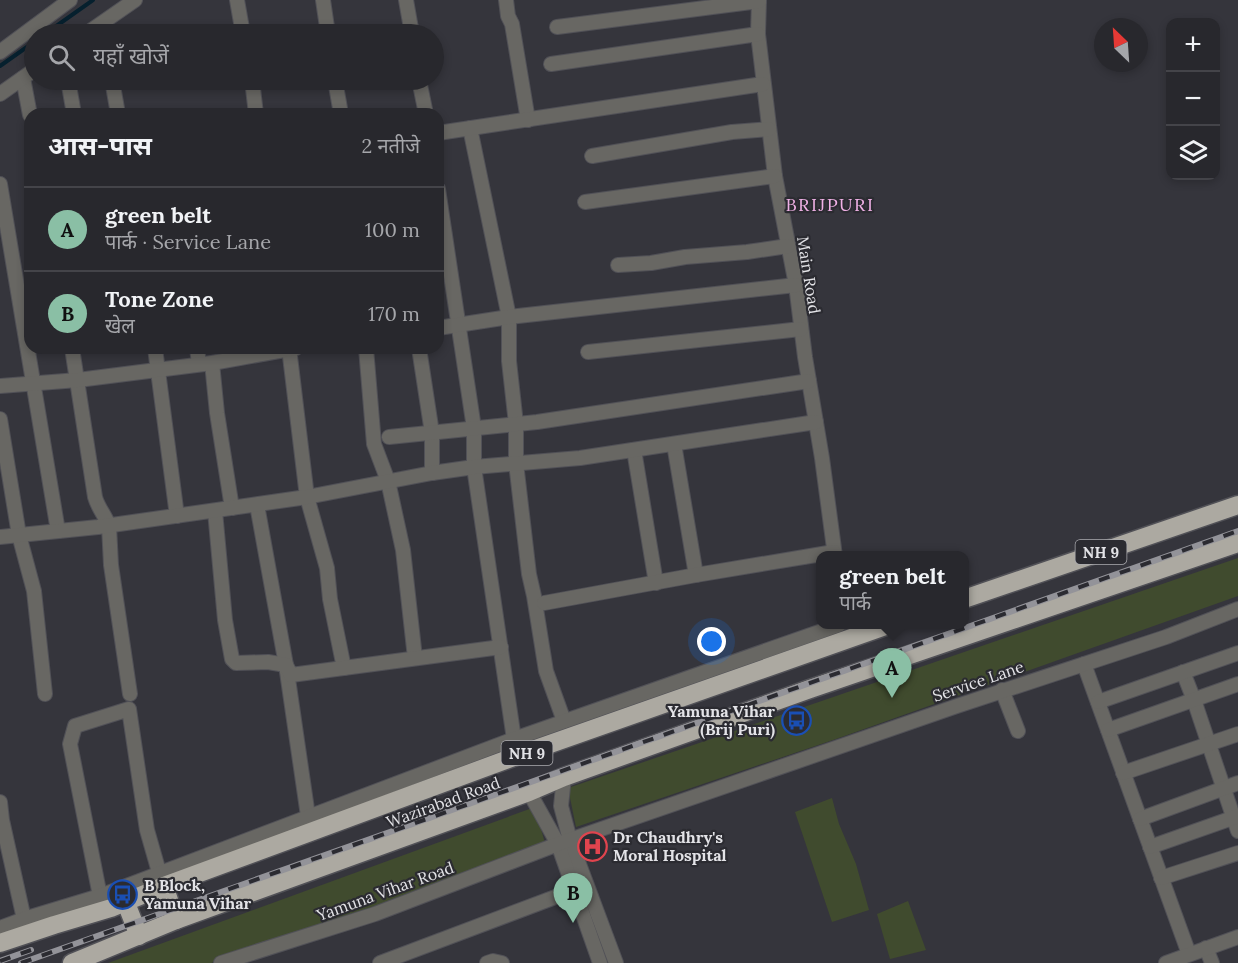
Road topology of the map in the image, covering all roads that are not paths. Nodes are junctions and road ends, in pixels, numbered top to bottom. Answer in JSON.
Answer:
{"nodes":[{"id":1,"x":70,"y":0,"type":"edge"},
{"id":2,"x":135,"y":0,"type":"edge"},
{"id":3,"x":237,"y":0,"type":"edge"},
{"id":4,"x":322,"y":0,"type":"edge"},
{"id":5,"x":406,"y":0,"type":"edge"},
{"id":6,"x":506,"y":0,"type":"edge"},
{"id":7,"x":759,"y":0,"type":"edge"},
{"id":8,"x":34,"y":24,"type":"edge"},
{"id":9,"x":108,"y":24,"type":"edge"},
{"id":10,"x":241,"y":24,"type":"edge"},
{"id":11,"x":326,"y":24,"type":"edge"},
{"id":12,"x":410,"y":24,"type":"edge"},
{"id":13,"x":557,"y":27,"type":"dead end"},
{"id":14,"x":24,"y":31,"type":"edge"},
{"id":15,"x":758,"y":34,"type":"junction"},
{"id":16,"x":4,"y":44,"type":"edge"},
{"id":17,"x":551,"y":64,"type":"dead end"},
{"id":18,"x":24,"y":77,"type":"edge"},
{"id":19,"x":763,"y":84,"type":"junction"},
{"id":20,"x":29,"y":90,"type":"edge"},
{"id":21,"x":70,"y":90,"type":"edge"},
{"id":22,"x":114,"y":90,"type":"edge"},
{"id":23,"x":253,"y":90,"type":"edge"},
{"id":24,"x":337,"y":90,"type":"edge"},
{"id":25,"x":421,"y":90,"type":"edge"},
{"id":26,"x":0,"y":94,"type":"edge"},
{"id":27,"x":30,"y":108,"type":"edge"},
{"id":28,"x":73,"y":108,"type":"edge"},
{"id":29,"x":117,"y":108,"type":"edge"},
{"id":30,"x":255,"y":108,"type":"edge"},
{"id":31,"x":340,"y":108,"type":"edge"},
{"id":32,"x":425,"y":108,"type":"edge"},
{"id":33,"x":528,"y":120,"type":"junction"},
{"id":34,"x":470,"y":128,"type":"junction"},
{"id":35,"x":769,"y":129,"type":"junction"},
{"id":36,"x":444,"y":132,"type":"edge"},
{"id":37,"x":591,"y":156,"type":"dead end"},
{"id":38,"x":775,"y":176,"type":"junction"},
{"id":39,"x":0,"y":184,"type":"edge"},
{"id":40,"x":585,"y":202,"type":"dead end"},
{"id":41,"x":444,"y":228,"type":"edge"},
{"id":42,"x":788,"y":246,"type":"junction"},
{"id":43,"x":618,"y":265,"type":"dead end"},
{"id":44,"x":796,"y":285,"type":"junction"},
{"id":45,"x":509,"y":317,"type":"junction"},
{"id":46,"x":24,"y":324,"type":"edge"},
{"id":47,"x":459,"y":325,"type":"junction"},
{"id":48,"x":444,"y":327,"type":"edge"},
{"id":49,"x":801,"y":329,"type":"junction"},
{"id":50,"x":588,"y":352,"type":"dead end"},
{"id":51,"x":29,"y":354,"type":"edge"},
{"id":52,"x":73,"y":354,"type":"edge"},
{"id":53,"x":156,"y":354,"type":"edge"},
{"id":54,"x":200,"y":354,"type":"edge"},
{"id":55,"x":259,"y":354,"type":"edge"},
{"id":56,"x":292,"y":354,"type":"edge"},
{"id":57,"x":366,"y":354,"type":"edge"},
{"id":58,"x":419,"y":354,"type":"edge"},
{"id":59,"x":205,"y":364,"type":"junction"},
{"id":60,"x":159,"y":370,"type":"junction"},
{"id":61,"x":78,"y":380,"type":"junction"},
{"id":62,"x":809,"y":381,"type":"junction"},
{"id":63,"x":34,"y":383,"type":"junction"},
{"id":64,"x":0,"y":386,"type":"edge"},
{"id":65,"x":0,"y":419,"type":"edge"},
{"id":66,"x":816,"y":422,"type":"junction"},
{"id":67,"x":516,"y":424,"type":"junction"},
{"id":68,"x":474,"y":428,"type":"junction"},
{"id":69,"x":432,"y":433,"type":"junction"},
{"id":70,"x":389,"y":438,"type":"dead end"},
{"id":71,"x":674,"y":444,"type":"junction"},
{"id":72,"x":634,"y":450,"type":"junction"},
{"id":73,"x":516,"y":463,"type":"junction"},
{"id":74,"x":474,"y":467,"type":"junction"},
{"id":75,"x":432,"y":473,"type":"junction"},
{"id":76,"x":388,"y":481,"type":"junction"},
{"id":77,"x":307,"y":497,"type":"junction"},
{"id":78,"x":257,"y":505,"type":"junction"},
{"id":79,"x":1238,"y":505,"type":"edge"},
{"id":80,"x":232,"y":508,"type":"junction"},
{"id":81,"x":215,"y":511,"type":"junction"},
{"id":82,"x":177,"y":516,"type":"junction"},
{"id":83,"x":109,"y":526,"type":"junction"},
{"id":84,"x":58,"y":531,"type":"junction"},
{"id":85,"x":19,"y":535,"type":"junction"},
{"id":86,"x":0,"y":537,"type":"edge"},
{"id":87,"x":1238,"y":543,"type":"edge"},
{"id":88,"x":835,"y":551,"type":"edge"},
{"id":89,"x":816,"y":557,"type":"edge"},
{"id":90,"x":696,"y":575,"type":"junction"},
{"id":91,"x":656,"y":583,"type":"junction"},
{"id":92,"x":969,"y":597,"type":"edge"},
{"id":93,"x":544,"y":603,"type":"dead end"},
{"id":94,"x":1238,"y":609,"type":"edge"},
{"id":95,"x":839,"y":631,"type":"edge"},
{"id":96,"x":501,"y":647,"type":"junction"},
{"id":97,"x":1238,"y":653,"type":"edge"},
{"id":98,"x":415,"y":658,"type":"junction"},
{"id":99,"x":1084,"y":664,"type":"junction"},
{"id":100,"x":286,"y":665,"type":"junction"},
{"id":101,"x":344,"y":668,"type":"junction"},
{"id":102,"x":1183,"y":672,"type":"junction"},
{"id":103,"x":1238,"y":684,"type":"edge"},
{"id":104,"x":1002,"y":690,"type":"junction"},
{"id":105,"x":45,"y":694,"type":"dead end"},
{"id":106,"x":130,"y":694,"type":"dead end"},
{"id":107,"x":1194,"y":700,"type":"junction"},
{"id":108,"x":1098,"y":702,"type":"junction"},
{"id":109,"x":564,"y":721,"type":"junction"},
{"id":110,"x":1108,"y":730,"type":"junction"},
{"id":111,"x":1018,"y":731,"type":"dead end"},
{"id":112,"x":1238,"y":734,"type":"edge"},
{"id":113,"x":514,"y":739,"type":"junction"},
{"id":114,"x":1209,"y":744,"type":"junction"},
{"id":115,"x":516,"y":757,"type":"junction"},
{"id":116,"x":1123,"y":773,"type":"junction"},
{"id":117,"x":564,"y":777,"type":"junction"},
{"id":118,"x":1238,"y":783,"type":"edge"},
{"id":119,"x":1223,"y":788,"type":"junction"},
{"id":120,"x":529,"y":792,"type":"junction"},
{"id":121,"x":0,"y":802,"type":"edge"},
{"id":122,"x":308,"y":816,"type":"junction"},
{"id":123,"x":1140,"y":819,"type":"junction"},
{"id":124,"x":1,"y":820,"type":"edge"},
{"id":125,"x":1236,"y":822,"type":"edge"},
{"id":126,"x":564,"y":842,"type":"junction"},
{"id":127,"x":1150,"y":847,"type":"junction"},
{"id":128,"x":1238,"y":853,"type":"edge"},
{"id":129,"x":1161,"y":878,"type":"junction"},
{"id":130,"x":162,"y":879,"type":"junction"},
{"id":131,"x":574,"y":890,"type":"junction"},
{"id":132,"x":100,"y":896,"type":"junction"},
{"id":133,"x":126,"y":903,"type":"junction"},
{"id":134,"x":24,"y":919,"type":"junction"},
{"id":135,"x":176,"y":920,"type":"junction"},
{"id":136,"x":0,"y":928,"type":"edge"},
{"id":137,"x":139,"y":936,"type":"junction"},
{"id":138,"x":1238,"y":937,"type":"edge"},
{"id":139,"x":0,"y":943,"type":"edge"},
{"id":140,"x":1206,"y":948,"type":"junction"},
{"id":141,"x":1189,"y":954,"type":"junction"},
{"id":142,"x":386,"y":962,"type":"edge"},
{"id":143,"x":72,"y":963,"type":"edge"},
{"id":144,"x":221,"y":963,"type":"edge"},
{"id":145,"x":487,"y":963,"type":"edge"},
{"id":146,"x":502,"y":963,"type":"edge"},
{"id":147,"x":600,"y":963,"type":"edge"},
{"id":148,"x":616,"y":963,"type":"edge"},
{"id":149,"x":1166,"y":963,"type":"edge"},
{"id":150,"x":1212,"y":963,"type":"edge"}],
"edges":[{"from":1,"to":8,"type":"street"},
{"from":2,"to":9,"type":"street"},
{"from":3,"to":10,"type":"street"},
{"from":4,"to":11,"type":"street"},
{"from":5,"to":12,"type":"street"},
{"from":6,"to":33,"type":"street"},
{"from":7,"to":13,"type":"street"},
{"from":7,"to":15,"type":"street","name":"Main Road"},
{"from":14,"to":16,"type":"street"},
{"from":15,"to":17,"type":"street"},
{"from":15,"to":19,"type":"street","name":"Main Road"},
{"from":18,"to":26,"type":"street"},
{"from":19,"to":33,"type":"street"},
{"from":19,"to":35,"type":"street","name":"Main Road"},
{"from":20,"to":27,"type":"street"},
{"from":21,"to":28,"type":"street"},
{"from":22,"to":29,"type":"street"},
{"from":23,"to":30,"type":"street"},
{"from":24,"to":31,"type":"street"},
{"from":25,"to":32,"type":"street"},
{"from":33,"to":34,"type":"street"},
{"from":34,"to":36,"type":"street"},
{"from":34,"to":45,"type":"street"},
{"from":35,"to":37,"type":"street"},
{"from":35,"to":38,"type":"street","name":"Main Road"},
{"from":38,"to":40,"type":"street"},
{"from":38,"to":42,"type":"street","name":"Main Road"},
{"from":39,"to":46,"type":"street"},
{"from":41,"to":47,"type":"street"},
{"from":42,"to":43,"type":"street"},
{"from":42,"to":44,"type":"street","name":"Main Road"},
{"from":44,"to":45,"type":"street"},
{"from":44,"to":49,"type":"street","name":"Main Road"},
{"from":45,"to":47,"type":"street"},
{"from":45,"to":67,"type":"street"},
{"from":47,"to":48,"type":"street"},
{"from":47,"to":68,"type":"street"},
{"from":49,"to":50,"type":"street"},
{"from":49,"to":62,"type":"street","name":"Main Road"},
{"from":51,"to":63,"type":"street"},
{"from":52,"to":61,"type":"street"},
{"from":53,"to":60,"type":"street"},
{"from":54,"to":59,"type":"street"},
{"from":55,"to":59,"type":"street"},
{"from":56,"to":77,"type":"street"},
{"from":57,"to":76,"type":"street"},
{"from":58,"to":69,"type":"street"},
{"from":59,"to":60,"type":"street"},
{"from":59,"to":80,"type":"street"},
{"from":60,"to":61,"type":"street"},
{"from":60,"to":82,"type":"street"},
{"from":61,"to":63,"type":"street"},
{"from":61,"to":83,"type":"street"},
{"from":62,"to":66,"type":"street","name":"Main Road"},
{"from":62,"to":67,"type":"street"},
{"from":63,"to":64,"type":"street"},
{"from":63,"to":84,"type":"street"},
{"from":65,"to":85,"type":"street"},
{"from":66,"to":71,"type":"street"},
{"from":66,"to":88,"type":"street","name":"Main Road"},
{"from":67,"to":68,"type":"street"},
{"from":67,"to":73,"type":"street"},
{"from":68,"to":69,"type":"street"},
{"from":68,"to":74,"type":"street"},
{"from":69,"to":70,"type":"street"},
{"from":69,"to":75,"type":"street"},
{"from":71,"to":72,"type":"street"},
{"from":71,"to":90,"type":"street"},
{"from":72,"to":73,"type":"street"},
{"from":72,"to":91,"type":"street"},
{"from":73,"to":74,"type":"street"},
{"from":73,"to":109,"type":"street"},
{"from":74,"to":75,"type":"street"},
{"from":74,"to":96,"type":"street"},
{"from":75,"to":76,"type":"street"},
{"from":76,"to":77,"type":"street"},
{"from":76,"to":98,"type":"street"},
{"from":77,"to":78,"type":"street"},
{"from":77,"to":101,"type":"street"},
{"from":78,"to":80,"type":"street"},
{"from":78,"to":100,"type":"street"},
{"from":79,"to":92,"type":"highway","number":"NH 9"},
{"from":80,"to":81,"type":"street"},
{"from":81,"to":82,"type":"street"},
{"from":81,"to":100,"type":"street"},
{"from":82,"to":83,"type":"street"},
{"from":83,"to":84,"type":"street"},
{"from":83,"to":106,"type":"street"},
{"from":84,"to":85,"type":"street"},
{"from":85,"to":86,"type":"street"},
{"from":85,"to":105,"type":"street"},
{"from":87,"to":117,"type":"highway","name":"Wazirabad Road","number":"NH 9"},
{"from":89,"to":90,"type":"street"},
{"from":90,"to":91,"type":"street"},
{"from":91,"to":93,"type":"street"},
{"from":94,"to":99,"type":"street","name":"Service Lane"},
{"from":95,"to":109,"type":"street"},
{"from":95,"to":115,"type":"highway","name":"Wazirabad Road","number":"NH 9"},
{"from":96,"to":98,"type":"street"},
{"from":96,"to":113,"type":"street"},
{"from":97,"to":102,"type":"street"},
{"from":98,"to":101,"type":"street"},
{"from":99,"to":104,"type":"street","name":"Service Lane"},
{"from":99,"to":108,"type":"street"},
{"from":100,"to":101,"type":"street"},
{"from":100,"to":122,"type":"street"},
{"from":102,"to":107,"type":"street"},
{"from":102,"to":108,"type":"street"},
{"from":103,"to":107,"type":"street"},
{"from":104,"to":111,"type":"street"},
{"from":104,"to":126,"type":"street","name":"Service Lane"},
{"from":107,"to":110,"type":"street"},
{"from":107,"to":114,"type":"street"},
{"from":108,"to":110,"type":"street"},
{"from":109,"to":113,"type":"street"},
{"from":110,"to":116,"type":"street"},
{"from":112,"to":114,"type":"street"},
{"from":113,"to":115,"type":"street"},
{"from":113,"to":122,"type":"street"},
{"from":114,"to":116,"type":"street"},
{"from":114,"to":119,"type":"street"},
{"from":115,"to":130,"type":"highway","name":"Wazirabad Road","number":"NH 9"},
{"from":116,"to":123,"type":"street"},
{"from":117,"to":120,"type":"highway","name":"Wazirabad Road","number":"NH 9"},
{"from":117,"to":126,"type":"street"},
{"from":118,"to":119,"type":"street"},
{"from":119,"to":123,"type":"street"},
{"from":119,"to":125,"type":"street"},
{"from":120,"to":126,"type":"street"},
{"from":120,"to":135,"type":"highway","name":"Wazirabad Road","number":"NH 9"},
{"from":121,"to":124,"type":"street"},
{"from":122,"to":130,"type":"street"},
{"from":123,"to":127,"type":"street"},
{"from":124,"to":134,"type":"street"},
{"from":125,"to":127,"type":"street"},
{"from":126,"to":131,"type":"street"},
{"from":126,"to":144,"type":"street","name":"Yamuna Vihar Road"},
{"from":126,"to":148,"type":"street"},
{"from":127,"to":129,"type":"street"},
{"from":128,"to":129,"type":"street"},
{"from":129,"to":141,"type":"street"},
{"from":130,"to":132,"type":"street"},
{"from":130,"to":132,"type":"street"},
{"from":130,"to":133,"type":"highway","name":"Wazirabad Road","number":"NH 9"},
{"from":130,"to":135,"type":"highway"},
{"from":131,"to":142,"type":"street"},
{"from":131,"to":147,"type":"street"},
{"from":132,"to":134,"type":"street"},
{"from":133,"to":137,"type":"highway"},
{"from":133,"to":139,"type":"highway","name":"Wazirabad Road","number":"NH 9"},
{"from":134,"to":136,"type":"street"},
{"from":135,"to":137,"type":"highway","name":"Wazirabad Road","number":"NH 9"},
{"from":137,"to":143,"type":"highway","name":"Wazirabad Road","number":"NH 9"},
{"from":138,"to":140,"type":"street"},
{"from":140,"to":141,"type":"street"},
{"from":140,"to":150,"type":"street"},
{"from":141,"to":149,"type":"street"},
{"from":145,"to":146,"type":"street"}]}
